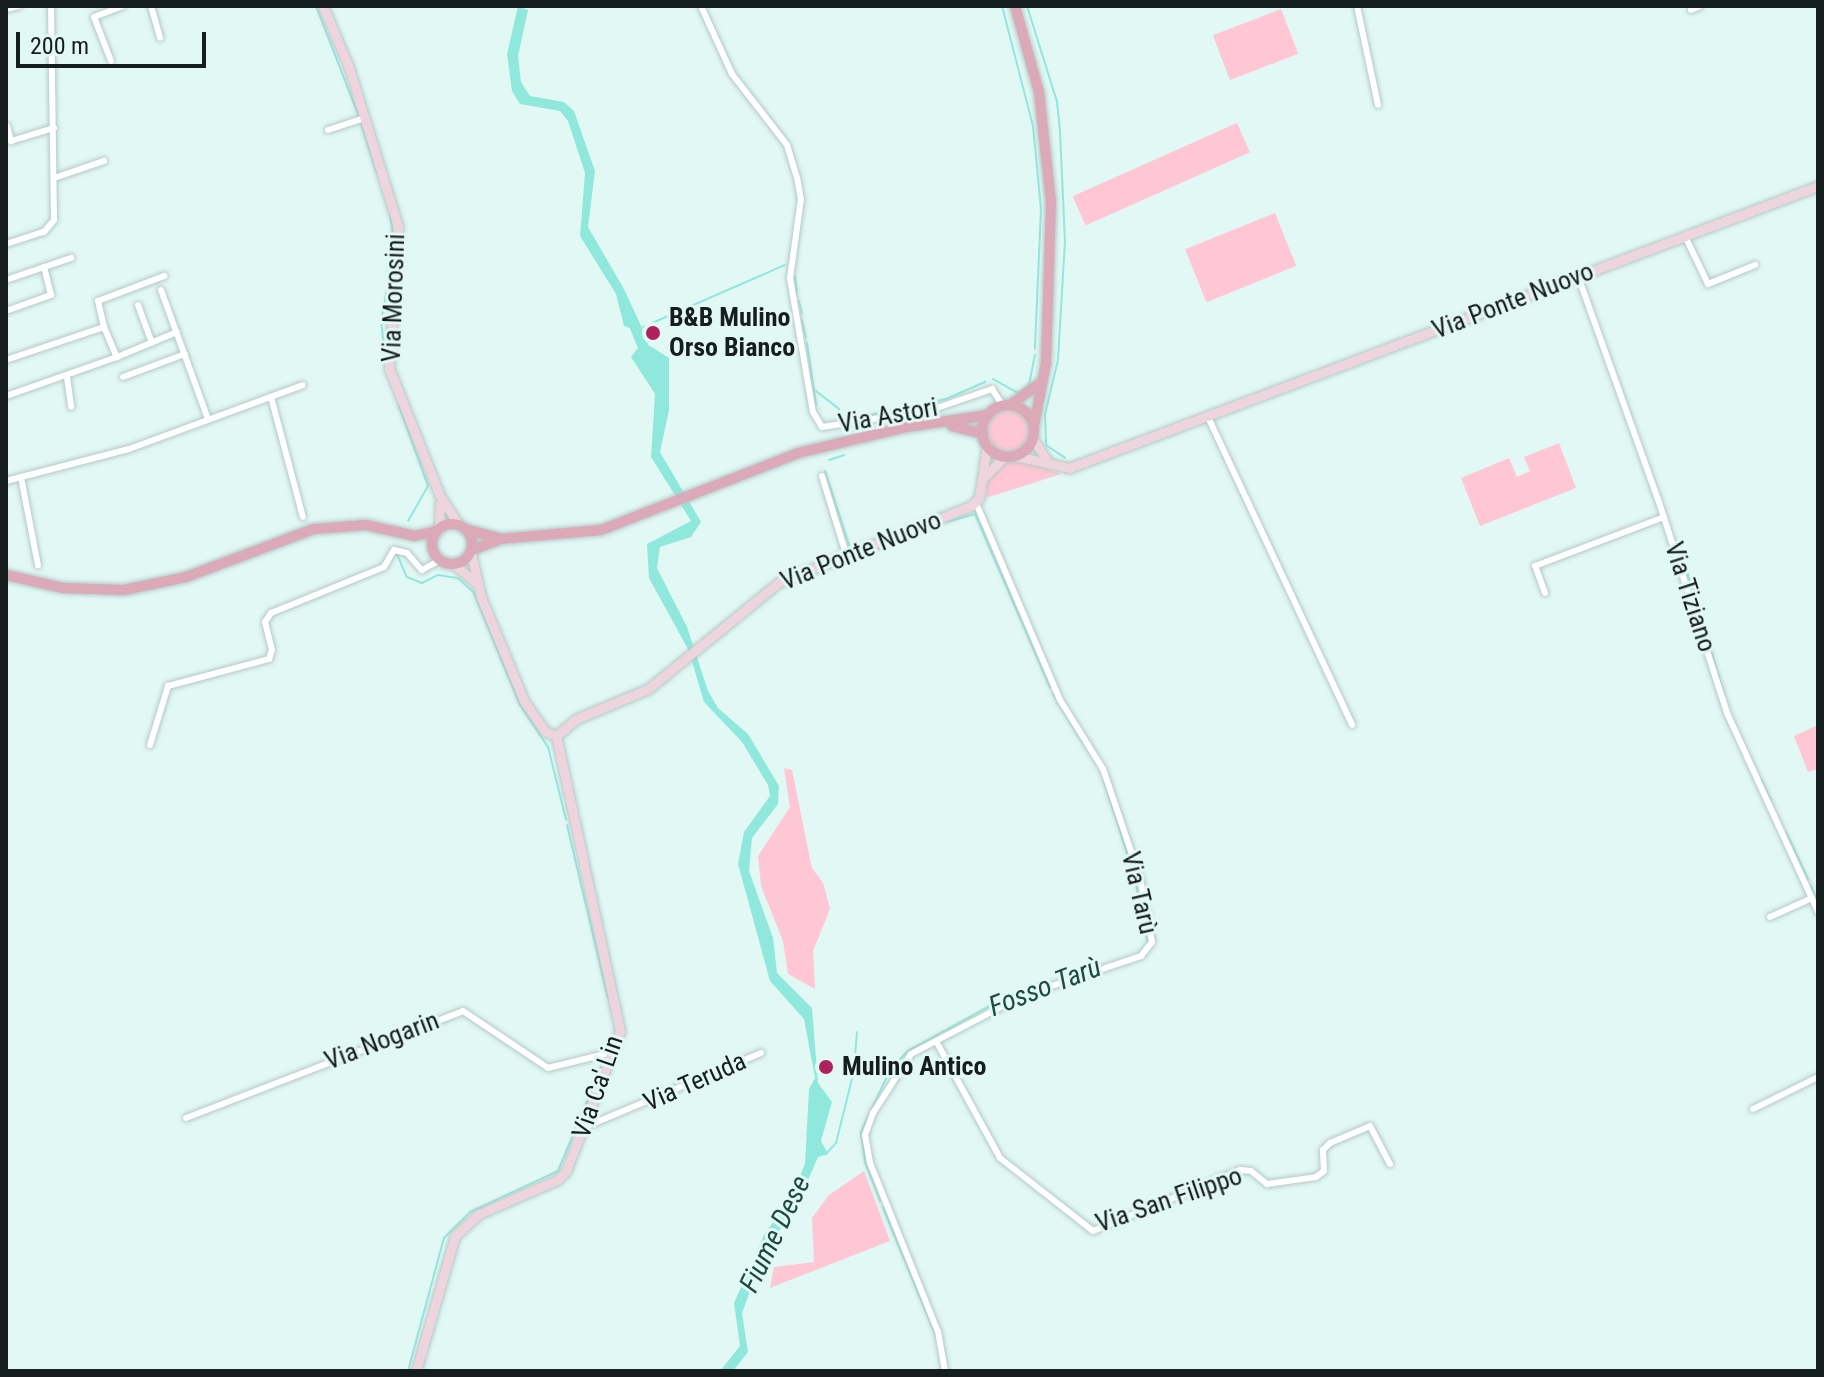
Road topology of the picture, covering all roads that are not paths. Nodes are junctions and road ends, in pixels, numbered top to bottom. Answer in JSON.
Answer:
{"nodes":[{"id":1,"x":19,"y":6,"type":"edge"},
{"id":2,"x":51,"y":6,"type":"edge"},
{"id":3,"x":123,"y":6,"type":"edge"},
{"id":4,"x":151,"y":6,"type":"edge"},
{"id":5,"x":323,"y":6,"type":"edge"},
{"id":6,"x":701,"y":6,"type":"edge"},
{"id":7,"x":1015,"y":6,"type":"edge"},
{"id":8,"x":1357,"y":6,"type":"edge"},
{"id":9,"x":1700,"y":6,"type":"edge"},
{"id":10,"x":6,"y":9,"type":"edge"},
{"id":11,"x":1691,"y":10,"type":"dead end"},
{"id":12,"x":160,"y":38,"type":"dead end"},
{"id":13,"x":111,"y":61,"type":"dead end"},
{"id":14,"x":1378,"y":105,"type":"dead end"},
{"id":15,"x":365,"y":118,"type":"junction"},
{"id":16,"x":7,"y":126,"type":"edge"},
{"id":17,"x":54,"y":128,"type":"junction"},
{"id":18,"x":328,"y":130,"type":"dead end"},
{"id":19,"x":8,"y":138,"type":"edge"},
{"id":20,"x":104,"y":161,"type":"dead end"},
{"id":21,"x":54,"y":178,"type":"junction"},
{"id":22,"x":1818,"y":186,"type":"edge"},
{"id":23,"x":1685,"y":236,"type":"junction"},
{"id":24,"x":6,"y":244,"type":"edge"},
{"id":25,"x":71,"y":258,"type":"dead end"},
{"id":26,"x":1755,"y":265,"type":"dead end"},
{"id":27,"x":44,"y":267,"type":"junction"},
{"id":28,"x":164,"y":276,"type":"dead end"},
{"id":29,"x":1577,"y":276,"type":"junction"},
{"id":30,"x":6,"y":280,"type":"edge"},
{"id":31,"x":161,"y":290,"type":"dead end"},
{"id":32,"x":138,"y":305,"type":"dead end"},
{"id":33,"x":6,"y":311,"type":"edge"},
{"id":34,"x":104,"y":327,"type":"junction"},
{"id":35,"x":177,"y":332,"type":"junction"},
{"id":36,"x":152,"y":343,"type":"junction"},
{"id":37,"x":185,"y":354,"type":"junction"},
{"id":38,"x":117,"y":357,"type":"junction"},
{"id":39,"x":6,"y":360,"type":"edge"},
{"id":40,"x":67,"y":377,"type":"junction"},
{"id":41,"x":123,"y":377,"type":"dead end"},
{"id":42,"x":1043,"y":380,"type":"junction"},
{"id":43,"x":303,"y":385,"type":"dead end"},
{"id":44,"x":6,"y":396,"type":"edge"},
{"id":45,"x":271,"y":397,"type":"junction"},
{"id":46,"x":1006,"y":405,"type":"junction"},
{"id":47,"x":71,"y":407,"type":"dead end"},
{"id":48,"x":988,"y":415,"type":"junction"},
{"id":49,"x":1208,"y":417,"type":"junction"},
{"id":50,"x":208,"y":419,"type":"junction"},
{"id":51,"x":930,"y":425,"type":"junction"},
{"id":52,"x":1034,"y":426,"type":"junction"},
{"id":53,"x":983,"y":434,"type":"junction"},
{"id":54,"x":1033,"y":439,"type":"junction"},
{"id":55,"x":987,"y":445,"type":"junction"},
{"id":56,"x":1010,"y":456,"type":"junction"},
{"id":57,"x":1049,"y":464,"type":"junction"},
{"id":58,"x":822,"y":476,"type":"dead end"},
{"id":59,"x":21,"y":477,"type":"junction"},
{"id":60,"x":6,"y":481,"type":"edge"},
{"id":61,"x":979,"y":484,"type":"junction"},
{"id":62,"x":440,"y":496,"type":"junction"},
{"id":63,"x":976,"y":503,"type":"junction"},
{"id":64,"x":303,"y":517,"type":"dead end"},
{"id":65,"x":1664,"y":517,"type":"junction"},
{"id":66,"x":462,"y":527,"type":"junction"},
{"id":67,"x":438,"y":530,"type":"junction"},
{"id":68,"x":407,"y":535,"type":"junction"},
{"id":69,"x":500,"y":539,"type":"junction"},
{"id":70,"x":471,"y":552,"type":"junction"},
{"id":71,"x":846,"y":554,"type":"junction"},
{"id":72,"x":438,"y":557,"type":"junction"},
{"id":73,"x":454,"y":564,"type":"junction"},
{"id":74,"x":38,"y":565,"type":"dead end"},
{"id":75,"x":6,"y":575,"type":"edge"},
{"id":76,"x":477,"y":584,"type":"junction"},
{"id":77,"x":1545,"y":593,"type":"dead end"},
{"id":78,"x":1352,"y":725,"type":"dead end"},
{"id":79,"x":556,"y":736,"type":"junction"},
{"id":80,"x":150,"y":745,"type":"dead end"},
{"id":81,"x":1812,"y":898,"type":"junction"},
{"id":82,"x":1818,"y":912,"type":"edge"},
{"id":83,"x":1770,"y":917,"type":"dead end"},
{"id":84,"x":936,"y":1041,"type":"junction"},
{"id":85,"x":609,"y":1051,"type":"junction"},
{"id":86,"x":761,"y":1053,"type":"dead end"},
{"id":87,"x":1818,"y":1077,"type":"edge"},
{"id":88,"x":1753,"y":1109,"type":"dead end"},
{"id":89,"x":186,"y":1118,"type":"dead end"},
{"id":90,"x":585,"y":1127,"type":"junction"},
{"id":91,"x":1390,"y":1164,"type":"dead end"},
{"id":92,"x":416,"y":1371,"type":"edge"},
{"id":93,"x":945,"y":1371,"type":"edge"}],
"edges":[{"from":1,"to":10,"type":"street"},
{"from":2,"to":17,"type":"street"},
{"from":3,"to":13,"type":"street"},
{"from":4,"to":12,"type":"street"},
{"from":5,"to":15,"type":"street","name":"Via Morosini"},
{"from":6,"to":46,"type":"street","name":"Via Astori"},
{"from":7,"to":42,"type":"main road"},
{"from":8,"to":14,"type":"street"},
{"from":9,"to":11,"type":"street"},
{"from":15,"to":18,"type":"street"},
{"from":15,"to":62,"type":"street","name":"Via Morosini"},
{"from":16,"to":19,"type":"street"},
{"from":17,"to":19,"type":"street"},
{"from":17,"to":21,"type":"street"},
{"from":20,"to":21,"type":"street"},
{"from":21,"to":24,"type":"street"},
{"from":22,"to":23,"type":"street","name":"Via Ponte Nuovo"},
{"from":23,"to":26,"type":"street"},
{"from":23,"to":29,"type":"street","name":"Via Ponte Nuovo"},
{"from":25,"to":27,"type":"street"},
{"from":27,"to":30,"type":"street"},
{"from":27,"to":33,"type":"street"},
{"from":28,"to":34,"type":"street"},
{"from":29,"to":49,"type":"street","name":"Via Ponte Nuovo"},
{"from":29,"to":65,"type":"street","name":"Via Tiziano"},
{"from":31,"to":35,"type":"street"},
{"from":32,"to":36,"type":"street"},
{"from":34,"to":38,"type":"street"},
{"from":34,"to":39,"type":"street"},
{"from":35,"to":36,"type":"street"},
{"from":35,"to":37,"type":"street"},
{"from":36,"to":38,"type":"street"},
{"from":37,"to":41,"type":"street"},
{"from":37,"to":50,"type":"street"},
{"from":38,"to":40,"type":"street"},
{"from":40,"to":44,"type":"street"},
{"from":40,"to":47,"type":"street"},
{"from":42,"to":46,"type":"main road"},
{"from":42,"to":52,"type":"main road"},
{"from":43,"to":45,"type":"street"},
{"from":45,"to":50,"type":"street"},
{"from":45,"to":64,"type":"street"},
{"from":46,"to":48,"type":"main road"},
{"from":46,"to":52,"type":"main road"},
{"from":48,"to":51,"type":"main road"},
{"from":48,"to":53,"type":"main road"},
{"from":49,"to":57,"type":"street","name":"Via Ponte Nuovo"},
{"from":49,"to":78,"type":"street"},
{"from":50,"to":59,"type":"street"},
{"from":51,"to":53,"type":"main road"},
{"from":51,"to":69,"type":"main road"},
{"from":52,"to":54,"type":"main road"},
{"from":53,"to":55,"type":"main road"},
{"from":54,"to":56,"type":"main road"},
{"from":54,"to":57,"type":"street"},
{"from":55,"to":56,"type":"main road"},
{"from":55,"to":61,"type":"street"},
{"from":56,"to":57,"type":"street","name":"Via Ponte Nuovo"},
{"from":56,"to":61,"type":"street"},
{"from":58,"to":71,"type":"street"},
{"from":59,"to":60,"type":"street"},
{"from":59,"to":74,"type":"street"},
{"from":61,"to":63,"type":"street"},
{"from":62,"to":66,"type":"street","name":"Via Morosini"},
{"from":62,"to":67,"type":"street","name":"Via Morosini"},
{"from":63,"to":71,"type":"street","name":"Via Ponte Nuovo"},
{"from":63,"to":84,"type":"street","name":"Via Tarù"},
{"from":65,"to":77,"type":"street"},
{"from":65,"to":81,"type":"street","name":"Via Tiziano"},
{"from":66,"to":67,"type":"main road"},
{"from":66,"to":69,"type":"main road"},
{"from":66,"to":70,"type":"main road"},
{"from":67,"to":68,"type":"main road"},
{"from":67,"to":72,"type":"main road"},
{"from":68,"to":72,"type":"main road"},
{"from":68,"to":75,"type":"main road"},
{"from":69,"to":70,"type":"main road"},
{"from":70,"to":73,"type":"main road"},
{"from":70,"to":76,"type":"street"},
{"from":71,"to":79,"type":"street","name":"Via Ponte Nuovo"},
{"from":72,"to":73,"type":"main road"},
{"from":72,"to":80,"type":"street"},
{"from":73,"to":76,"type":"street"},
{"from":76,"to":79,"type":"street"},
{"from":79,"to":85,"type":"street","name":"Via Ca' Lin"},
{"from":81,"to":82,"type":"street","name":"Via Tiziano"},
{"from":81,"to":83,"type":"street"},
{"from":84,"to":91,"type":"street","name":"Via San Filippo"},
{"from":84,"to":93,"type":"street","name":"Via Tarù"},
{"from":85,"to":89,"type":"street","name":"Via Nogarin"},
{"from":85,"to":90,"type":"street","name":"Via Ca' Lin"},
{"from":86,"to":90,"type":"street","name":"Via Teruda"},
{"from":87,"to":88,"type":"street"},
{"from":90,"to":92,"type":"street","name":"Via Ca' Lin"}]}
